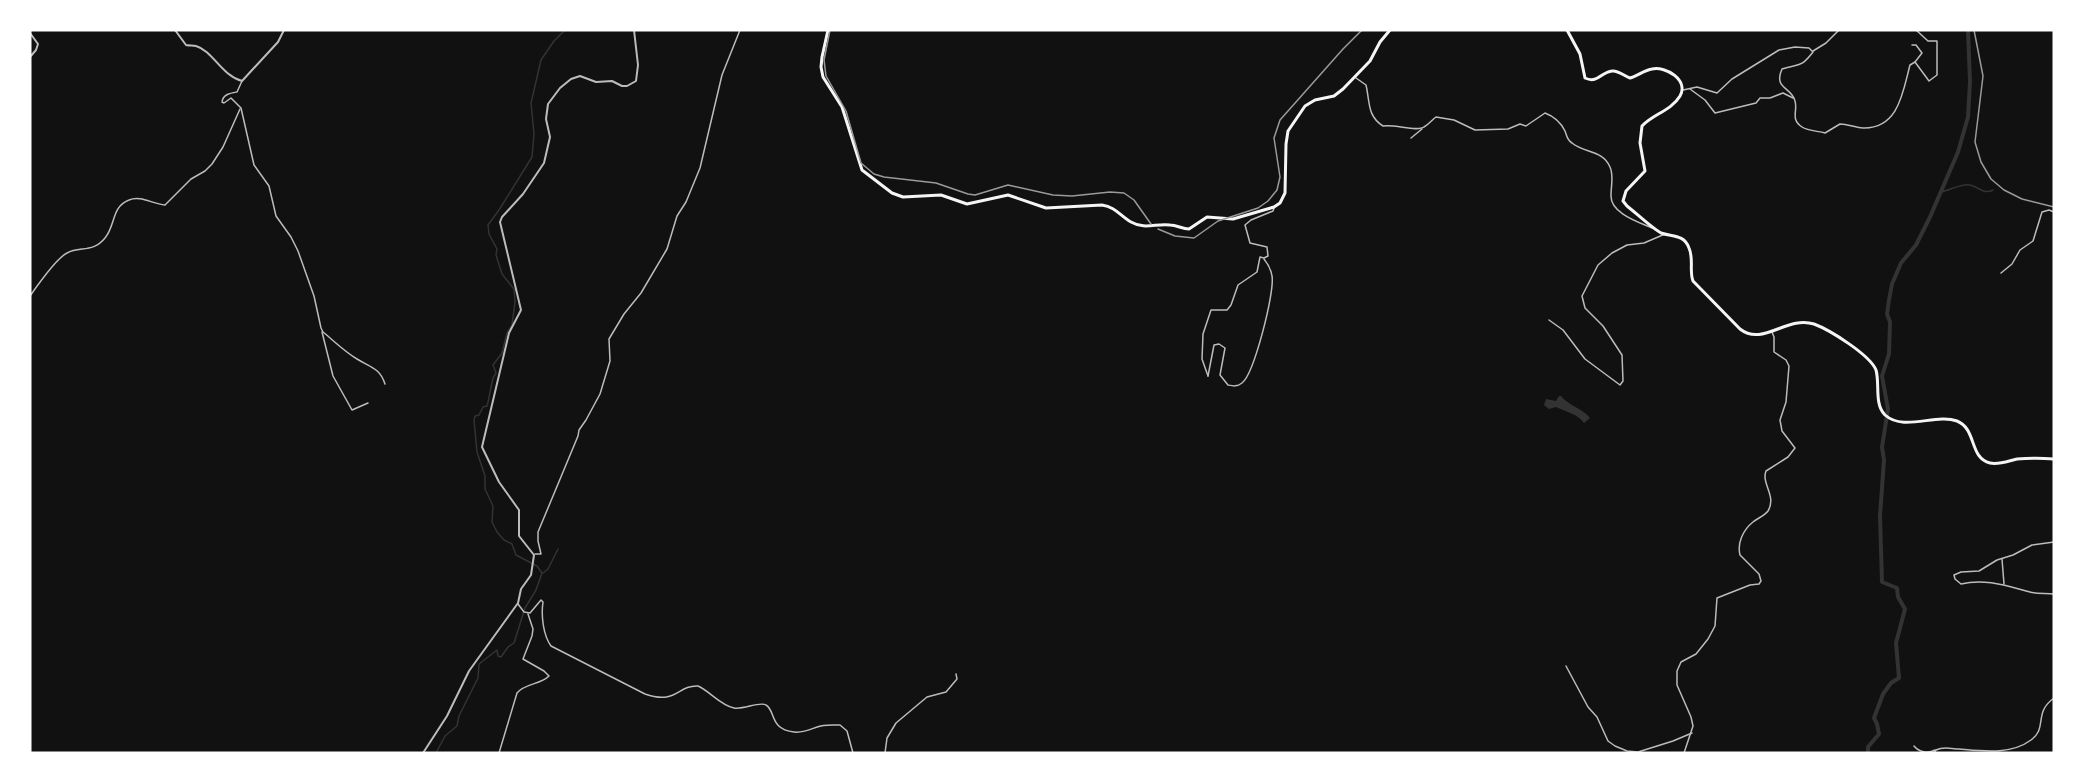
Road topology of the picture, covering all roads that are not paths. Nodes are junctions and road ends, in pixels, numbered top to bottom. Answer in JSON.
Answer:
{"nodes":[{"id":1,"x":175,"y":30,"type":"edge"},
{"id":2,"x":284,"y":30,"type":"edge"},
{"id":3,"x":634,"y":30,"type":"edge"},
{"id":4,"x":740,"y":30,"type":"edge"},
{"id":5,"x":828,"y":30,"type":"edge"},
{"id":6,"x":1390,"y":30,"type":"edge"},
{"id":7,"x":1567,"y":30,"type":"edge"},
{"id":8,"x":1839,"y":30,"type":"edge"},
{"id":9,"x":1916,"y":30,"type":"edge"},
{"id":10,"x":30,"y":32,"type":"edge"},
{"id":11,"x":1912,"y":45,"type":"dead end"},
{"id":12,"x":1813,"y":52,"type":"junction"},
{"id":13,"x":30,"y":57,"type":"edge"},
{"id":14,"x":1915,"y":62,"type":"junction"},
{"id":15,"x":1355,"y":78,"type":"junction"},
{"id":16,"x":242,"y":81,"type":"junction"},
{"id":17,"x":1688,"y":88,"type":"junction"},
{"id":18,"x":1682,"y":91,"type":"junction"},
{"id":19,"x":1796,"y":101,"type":"junction"},
{"id":20,"x":241,"y":108,"type":"junction"},
{"id":21,"x":1423,"y":128,"type":"junction"},
{"id":22,"x":1411,"y":138,"type":"dead end"},
{"id":23,"x":1274,"y":207,"type":"junction"},
{"id":24,"x":2054,"y":212,"type":"edge"},
{"id":25,"x":1659,"y":231,"type":"junction"},
{"id":26,"x":1665,"y":234,"type":"junction"},
{"id":27,"x":1264,"y":258,"type":"junction"},
{"id":28,"x":2001,"y":273,"type":"dead end"},
{"id":29,"x":30,"y":296,"type":"edge"},
{"id":30,"x":1549,"y":320,"type":"dead end"},
{"id":31,"x":321,"y":328,"type":"junction"},
{"id":32,"x":1771,"y":332,"type":"junction"},
{"id":33,"x":385,"y":384,"type":"dead end"},
{"id":34,"x":368,"y":403,"type":"dead end"},
{"id":35,"x":2054,"y":459,"type":"edge"},
{"id":36,"x":2054,"y":542,"type":"edge"},
{"id":37,"x":534,"y":555,"type":"junction"},
{"id":38,"x":2002,"y":559,"type":"junction"},
{"id":39,"x":2004,"y":584,"type":"junction"},
{"id":40,"x":2054,"y":594,"type":"edge"},
{"id":41,"x":518,"y":603,"type":"junction"},
{"id":42,"x":526,"y":613,"type":"junction"},
{"id":43,"x":1566,"y":666,"type":"dead end"},
{"id":44,"x":956,"y":674,"type":"dead end"},
{"id":45,"x":2054,"y":698,"type":"edge"},
{"id":46,"x":1692,"y":732,"type":"junction"},
{"id":47,"x":1914,"y":746,"type":"dead end"},
{"id":48,"x":1936,"y":750,"type":"junction"},
{"id":49,"x":1639,"y":752,"type":"edge"},
{"id":50,"x":423,"y":753,"type":"edge"},
{"id":51,"x":499,"y":753,"type":"edge"},
{"id":52,"x":853,"y":753,"type":"edge"},
{"id":53,"x":885,"y":753,"type":"edge"},
{"id":54,"x":1684,"y":753,"type":"edge"},
{"id":55,"x":1934,"y":753,"type":"edge"}],
"edges":[{"from":1,"to":16,"type":"street"},
{"from":2,"to":16,"type":"street"},
{"from":3,"to":37,"type":"street"},
{"from":4,"to":37,"type":"street"},
{"from":5,"to":23,"type":"main road"},
{"from":6,"to":15,"type":"main road"},
{"from":7,"to":18,"type":"main road"},
{"from":8,"to":12,"type":"street"},
{"from":9,"to":14,"type":"street"},
{"from":10,"to":13,"type":"street"},
{"from":11,"to":14,"type":"street"},
{"from":12,"to":17,"type":"street"},
{"from":12,"to":19,"type":"street"},
{"from":14,"to":19,"type":"street"},
{"from":15,"to":21,"type":"street"},
{"from":15,"to":23,"type":"main road"},
{"from":16,"to":20,"type":"street"},
{"from":17,"to":18,"type":"street"},
{"from":17,"to":19,"type":"street"},
{"from":18,"to":25,"type":"main road"},
{"from":20,"to":29,"type":"street"},
{"from":20,"to":31,"type":"street"},
{"from":21,"to":22,"type":"street"},
{"from":21,"to":25,"type":"street"},
{"from":23,"to":27,"type":"street"},
{"from":24,"to":28,"type":"street"},
{"from":25,"to":26,"type":"main road"},
{"from":26,"to":30,"type":"street"},
{"from":26,"to":32,"type":"main road"},
{"from":27,"to":27,"type":"street"},
{"from":31,"to":33,"type":"street"},
{"from":31,"to":34,"type":"street"},
{"from":32,"to":35,"type":"main road"},
{"from":32,"to":46,"type":"street"},
{"from":36,"to":38,"type":"street"},
{"from":37,"to":41,"type":"street"},
{"from":38,"to":39,"type":"street"},
{"from":38,"to":39,"type":"street"},
{"from":39,"to":40,"type":"street"},
{"from":41,"to":42,"type":"street"},
{"from":41,"to":50,"type":"street"},
{"from":42,"to":51,"type":"street"},
{"from":42,"to":52,"type":"street"},
{"from":43,"to":49,"type":"street"},
{"from":44,"to":53,"type":"street"},
{"from":45,"to":48,"type":"street"},
{"from":46,"to":49,"type":"street"},
{"from":46,"to":54,"type":"street"},
{"from":47,"to":48,"type":"street"},
{"from":48,"to":55,"type":"street"}]}
